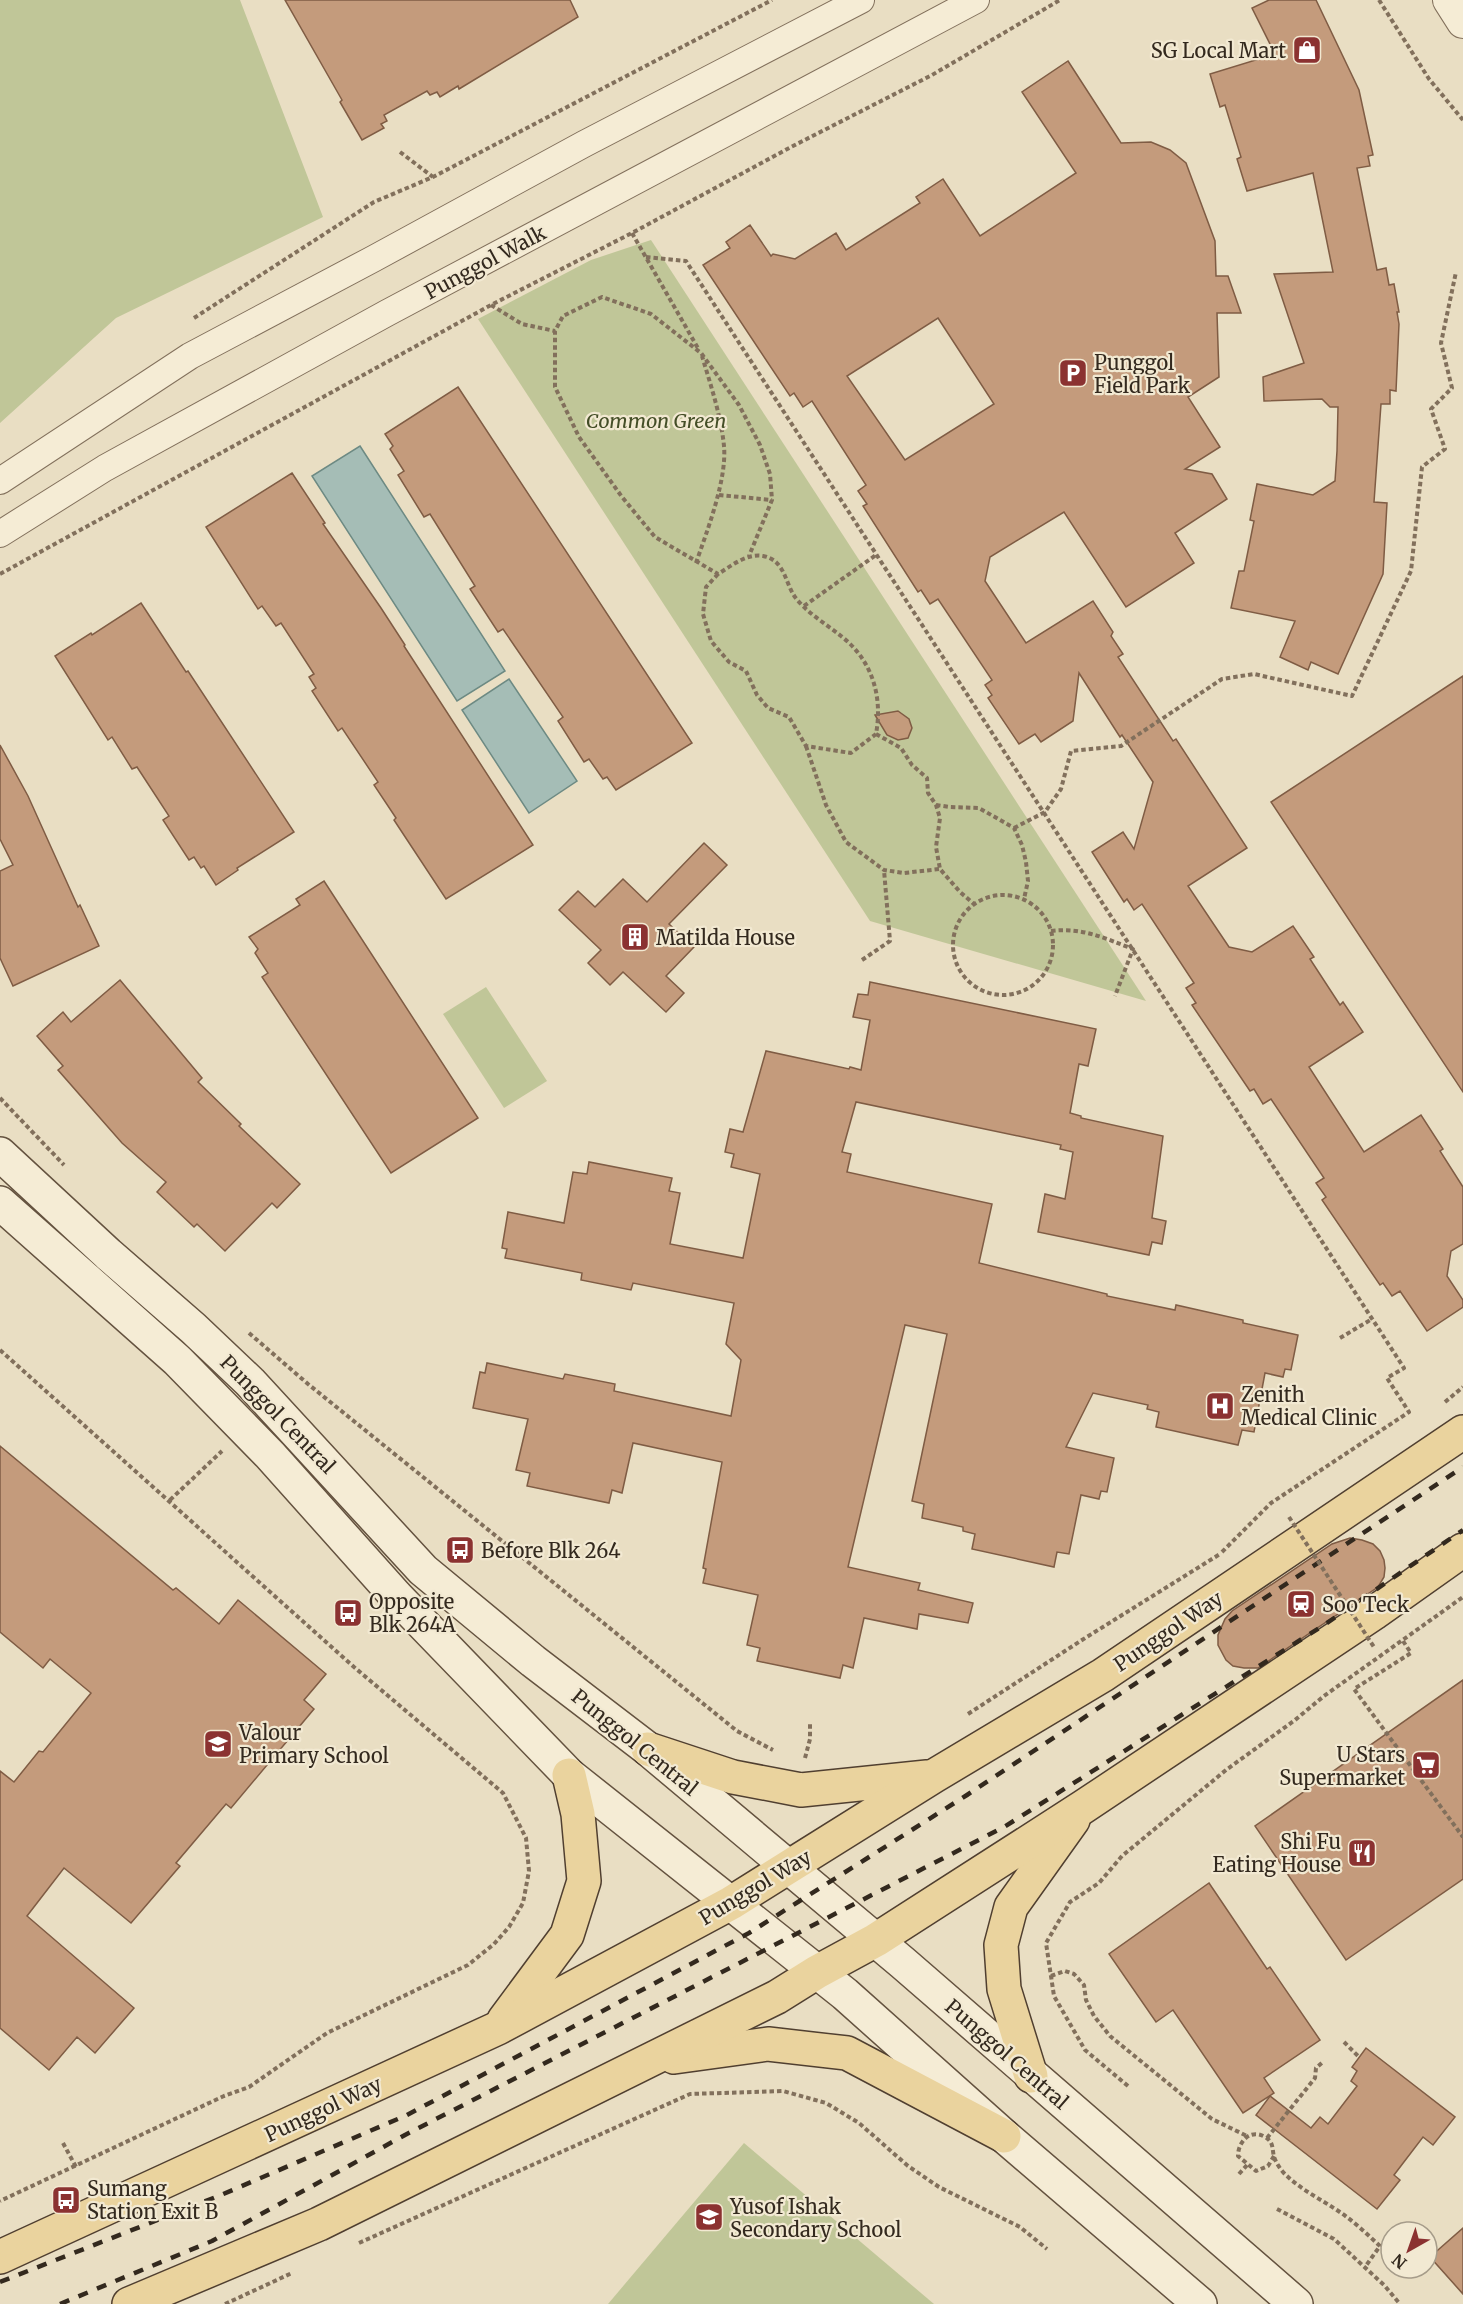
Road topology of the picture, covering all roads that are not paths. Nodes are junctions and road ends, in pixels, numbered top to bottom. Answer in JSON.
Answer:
{"nodes":[{"id":1,"x":861,"y":0,"type":"edge"},
{"id":2,"x":976,"y":0,"type":"edge"},
{"id":3,"x":1449,"y":0,"type":"edge"},
{"id":4,"x":1463,"y":22,"type":"edge"},
{"id":5,"x":0,"y":481,"type":"edge"},
{"id":6,"x":0,"y":534,"type":"edge"},
{"id":7,"x":0,"y":1154,"type":"edge"},
{"id":8,"x":0,"y":1203,"type":"edge"},
{"id":9,"x":1463,"y":1431,"type":"edge"},
{"id":10,"x":1463,"y":1550,"type":"edge"},
{"id":11,"x":648,"y":1749,"type":"junction"},
{"id":12,"x":569,"y":1775,"type":"junction"},
{"id":13,"x":934,"y":1776,"type":"junction"},
{"id":14,"x":1083,"y":1807,"type":"junction"},
{"id":15,"x":789,"y":1868,"type":"junction"},
{"id":16,"x":731,"y":1903,"type":"junction"},
{"id":17,"x":876,"y":1940,"type":"junction"},
{"id":18,"x":817,"y":1972,"type":"junction"},
{"id":19,"x":498,"y":2028,"type":"junction"},
{"id":20,"x":646,"y":2061,"type":"junction"},
{"id":21,"x":1031,"y":2076,"type":"junction"},
{"id":22,"x":1004,"y":2136,"type":"junction"},
{"id":23,"x":0,"y":2257,"type":"edge"},
{"id":24,"x":129,"y":2304,"type":"edge"},
{"id":25,"x":1200,"y":2304,"type":"edge"},
{"id":26,"x":1296,"y":2304,"type":"edge"}],
"edges":[{"from":1,"to":5,"type":"street"},
{"from":2,"to":6,"type":"street","name":"Punggol Walk"},
{"from":3,"to":4,"type":"street"},
{"from":7,"to":11,"type":"main road","name":"Punggol Central"},
{"from":8,"to":12,"type":"main road","name":"Punggol Central"},
{"from":9,"to":13,"type":"main road","name":"Punggol Way"},
{"from":10,"to":14,"type":"main road"},
{"from":11,"to":13,"type":"main road"},
{"from":11,"to":15,"type":"main road","name":"Punggol Central"},
{"from":12,"to":16,"type":"main road","name":"Punggol Central"},
{"from":12,"to":19,"type":"main road"},
{"from":13,"to":15,"type":"main road","name":"Punggol Way"},
{"from":14,"to":17,"type":"main road"},
{"from":14,"to":21,"type":"main road"},
{"from":15,"to":16,"type":"main road","name":"Punggol Way"},
{"from":15,"to":17,"type":"main road","name":"Punggol Central"},
{"from":16,"to":18,"type":"main road","name":"Punggol Central"},
{"from":16,"to":19,"type":"main road","name":"Punggol Way"},
{"from":17,"to":18,"type":"main road"},
{"from":17,"to":21,"type":"main road","name":"Punggol Central"},
{"from":18,"to":20,"type":"main road"},
{"from":18,"to":22,"type":"main road","name":"Punggol Central"},
{"from":19,"to":23,"type":"main road","name":"Punggol Way"},
{"from":20,"to":22,"type":"main road"},
{"from":20,"to":24,"type":"main road"},
{"from":21,"to":26,"type":"main road","name":"Punggol Central"},
{"from":22,"to":25,"type":"main road","name":"Punggol Central"}]}
